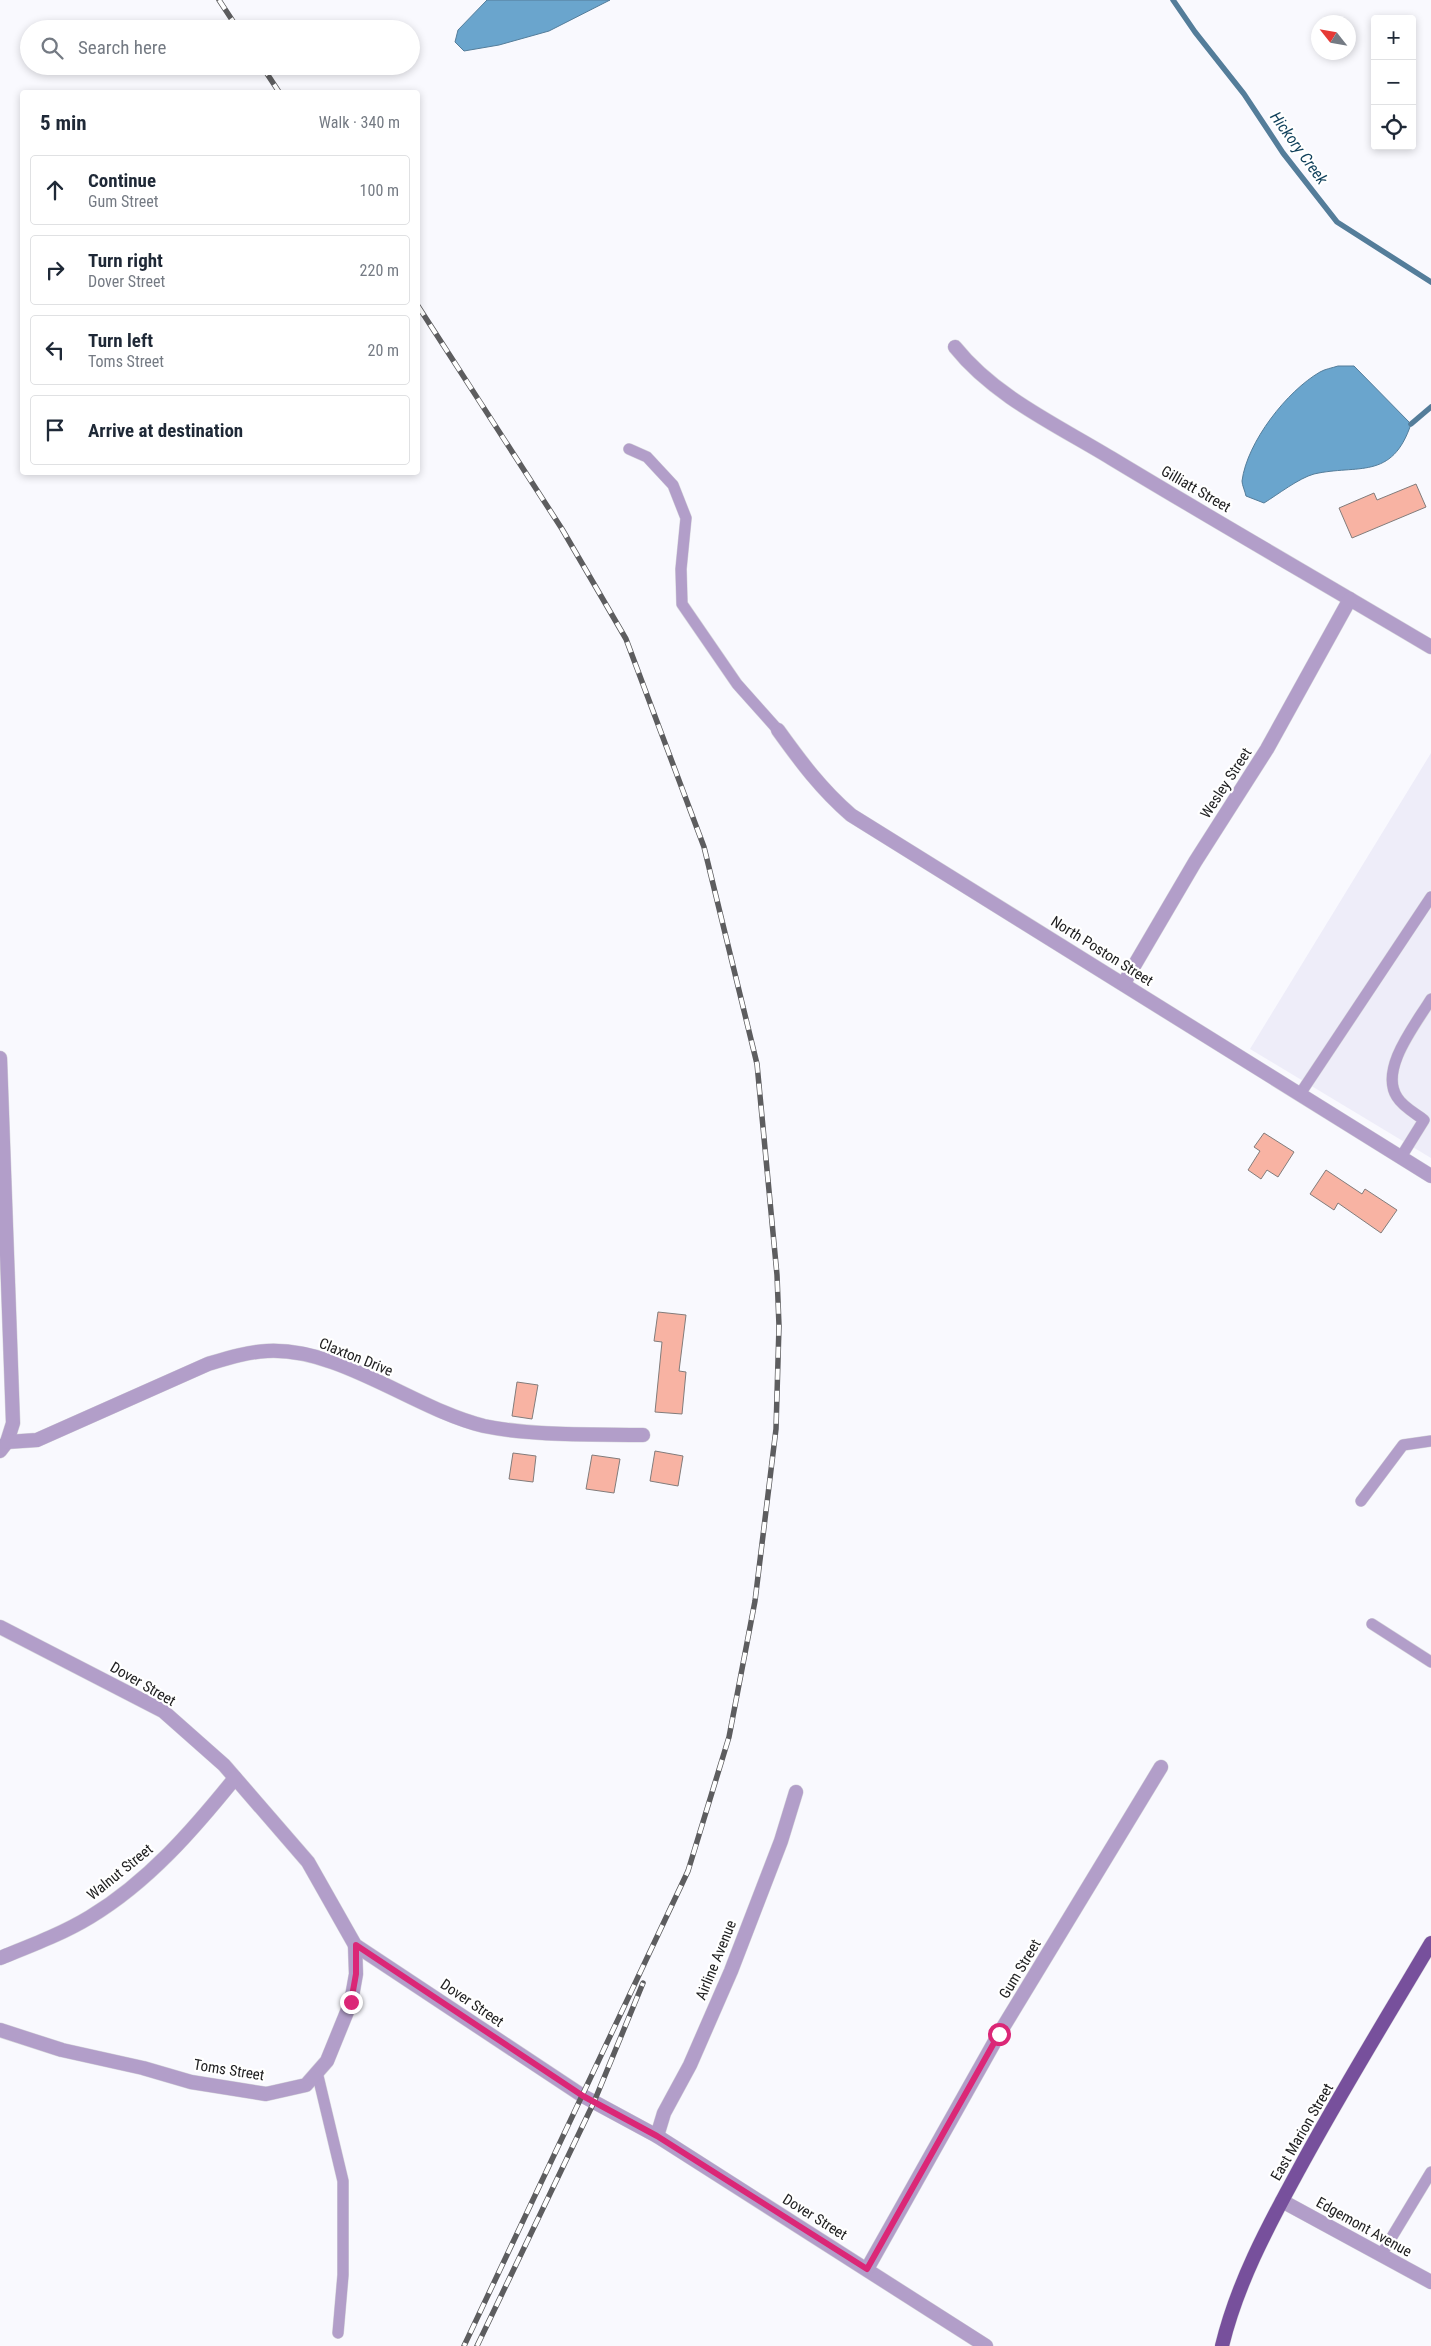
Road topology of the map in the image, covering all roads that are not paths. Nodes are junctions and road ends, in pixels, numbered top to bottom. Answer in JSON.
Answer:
{"nodes":[{"id":1,"x":955,"y":347,"type":"dead end"},
{"id":2,"x":629,"y":449,"type":"dead end"},
{"id":3,"x":1350,"y":599,"type":"junction"},
{"id":4,"x":1431,"y":647,"type":"edge"},
{"id":5,"x":778,"y":730,"type":"joint"},
{"id":6,"x":1431,"y":897,"type":"edge"},
{"id":7,"x":1124,"y":983,"type":"junction"},
{"id":8,"x":1431,"y":999,"type":"edge"},
{"id":9,"x":0,"y":1058,"type":"edge"},
{"id":10,"x":0,"y":1080,"type":"edge"},
{"id":11,"x":1300,"y":1094,"type":"junction"},
{"id":12,"x":1428,"y":1122,"type":"edge"},
{"id":13,"x":1401,"y":1157,"type":"junction"},
{"id":14,"x":1431,"y":1176,"type":"edge"},
{"id":15,"x":643,"y":1436,"type":"dead end"},
{"id":16,"x":1431,"y":1442,"type":"edge"},
{"id":17,"x":4,"y":1447,"type":"edge"},
{"id":18,"x":1361,"y":1501,"type":"dead end"},
{"id":19,"x":1372,"y":1624,"type":"dead end"},
{"id":20,"x":0,"y":1627,"type":"edge"},
{"id":21,"x":1431,"y":1662,"type":"edge"},
{"id":22,"x":1161,"y":1767,"type":"dead end"},
{"id":23,"x":235,"y":1778,"type":"junction"},
{"id":24,"x":796,"y":1792,"type":"dead end"},
{"id":25,"x":1431,"y":1943,"type":"edge"},
{"id":26,"x":356,"y":1945,"type":"junction"},
{"id":27,"x":0,"y":1958,"type":"edge"},
{"id":28,"x":0,"y":2030,"type":"edge"},
{"id":29,"x":317,"y":2072,"type":"junction"},
{"id":30,"x":657,"y":2136,"type":"junction"},
{"id":31,"x":1431,"y":2172,"type":"edge"},
{"id":32,"x":1282,"y":2200,"type":"junction"},
{"id":33,"x":1381,"y":2255,"type":"junction"},
{"id":34,"x":867,"y":2269,"type":"junction"},
{"id":35,"x":1431,"y":2282,"type":"edge"},
{"id":36,"x":338,"y":2333,"type":"dead end"},
{"id":37,"x":986,"y":2346,"type":"edge"},
{"id":38,"x":1222,"y":2346,"type":"edge"}],
"edges":[{"from":1,"to":3,"type":"street","name":"Gilliatt Street"},
{"from":2,"to":5,"type":"lane"},
{"from":3,"to":4,"type":"street","name":"Gilliatt Street"},
{"from":3,"to":7,"type":"street","name":"Wesley Street"},
{"from":5,"to":7,"type":"street","name":"North Poston Street"},
{"from":6,"to":11,"type":"lane"},
{"from":7,"to":11,"type":"street","name":"North Poston Street"},
{"from":8,"to":12,"type":"lane"},
{"from":9,"to":10,"type":"street"},
{"from":10,"to":17,"type":"street"},
{"from":11,"to":13,"type":"street","name":"North Poston Street"},
{"from":12,"to":13,"type":"lane"},
{"from":13,"to":14,"type":"street","name":"North Poston Street"},
{"from":15,"to":17,"type":"street","name":"Claxton Drive"},
{"from":16,"to":18,"type":"lane"},
{"from":19,"to":21,"type":"lane"},
{"from":20,"to":23,"type":"street","name":"Dover Street"},
{"from":22,"to":34,"type":"street","name":"Gum Street"},
{"from":23,"to":26,"type":"street","name":"Dover Street"},
{"from":23,"to":27,"type":"street","name":"Walnut Street"},
{"from":24,"to":30,"type":"street","name":"Airline Avenue"},
{"from":25,"to":32,"type":"main road","name":"East Marion Street"},
{"from":26,"to":29,"type":"street","name":"Toms Street"},
{"from":26,"to":30,"type":"street","name":"Dover Street"},
{"from":28,"to":29,"type":"street","name":"Toms Street"},
{"from":29,"to":36,"type":"lane"},
{"from":30,"to":34,"type":"street","name":"Dover Street"},
{"from":31,"to":33,"type":"lane"},
{"from":32,"to":33,"type":"street","name":"Edgemont Avenue"},
{"from":32,"to":38,"type":"main road","name":"East Marion Street"},
{"from":33,"to":35,"type":"street","name":"Edgemont Avenue"},
{"from":34,"to":37,"type":"street","name":"Dover Street"}]}
